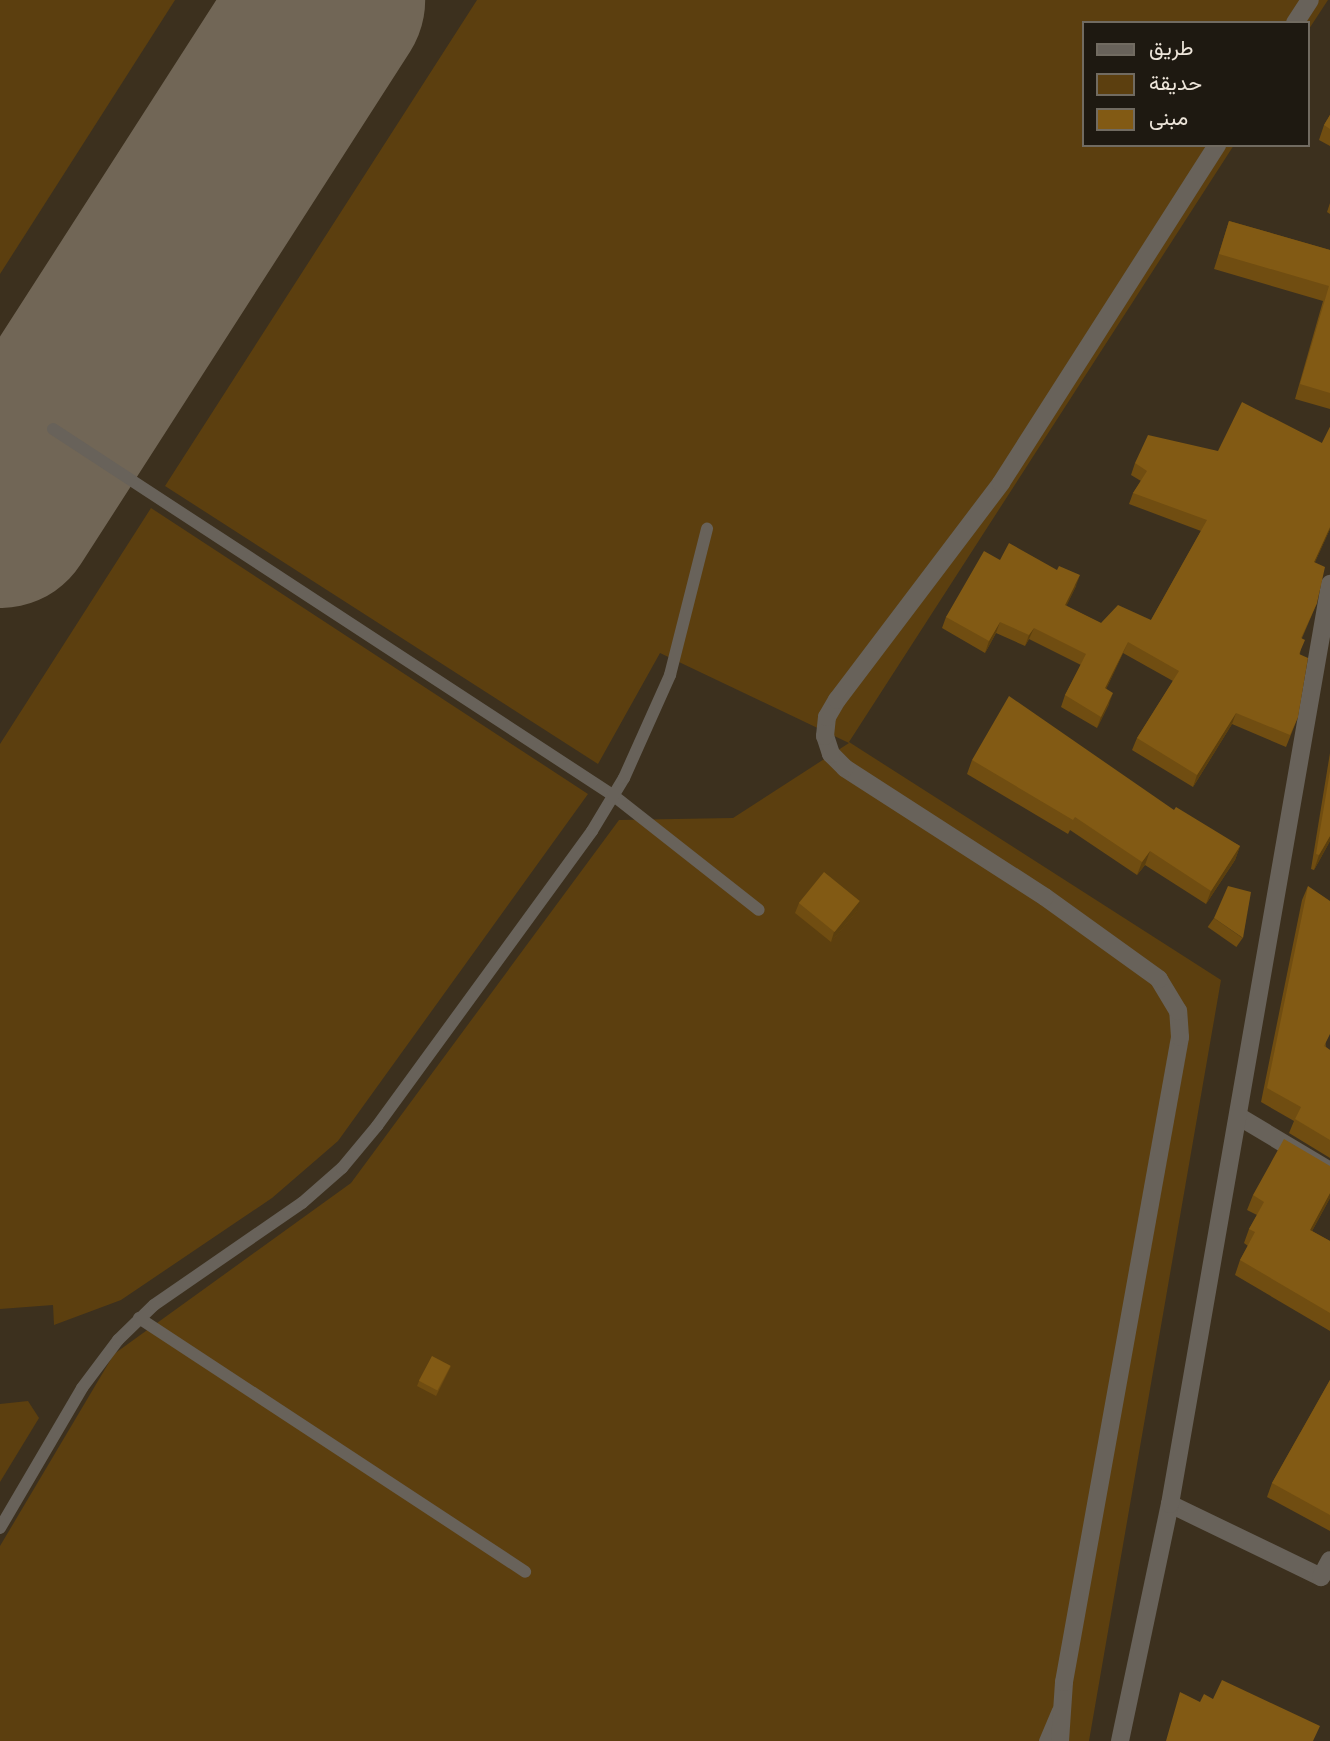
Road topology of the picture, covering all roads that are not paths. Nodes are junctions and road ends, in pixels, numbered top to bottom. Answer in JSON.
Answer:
{"nodes":[{"id":1,"x":1310,"y":0,"type":"edge"},
{"id":2,"x":1296,"y":21,"type":"edge"},
{"id":3,"x":1215,"y":147,"type":"edge"},
{"id":4,"x":53,"y":429,"type":"dead end"},
{"id":5,"x":707,"y":529,"type":"dead end"},
{"id":6,"x":1330,"y":584,"type":"edge"},
{"id":7,"x":1327,"y":615,"type":"edge"},
{"id":8,"x":614,"y":796,"type":"junction"},
{"id":9,"x":759,"y":910,"type":"dead end"},
{"id":10,"x":1238,"y":1116,"type":"junction"},
{"id":11,"x":1330,"y":1171,"type":"edge"},
{"id":12,"x":139,"y":1318,"type":"junction"},
{"id":13,"x":1170,"y":1504,"type":"junction"},
{"id":14,"x":0,"y":1528,"type":"edge"},
{"id":15,"x":1330,"y":1560,"type":"edge"},
{"id":16,"x":525,"y":1572,"type":"dead end"},
{"id":17,"x":1061,"y":1705,"type":"junction"},
{"id":18,"x":1045,"y":1741,"type":"edge"},
{"id":19,"x":1060,"y":1741,"type":"edge"},
{"id":20,"x":1120,"y":1741,"type":"edge"}],
"edges":[{"from":1,"to":2,"type":"street"},
{"from":3,"to":17,"type":"street"},
{"from":4,"to":8,"type":"lane"},
{"from":5,"to":8,"type":"lane"},
{"from":6,"to":7,"type":"street"},
{"from":7,"to":10,"type":"street"},
{"from":8,"to":9,"type":"lane"},
{"from":8,"to":12,"type":"lane"},
{"from":10,"to":11,"type":"street"},
{"from":10,"to":13,"type":"street"},
{"from":12,"to":14,"type":"lane"},
{"from":12,"to":16,"type":"lane"},
{"from":13,"to":15,"type":"street"},
{"from":13,"to":20,"type":"street"},
{"from":17,"to":18,"type":"lane"},
{"from":17,"to":19,"type":"street"}]}
